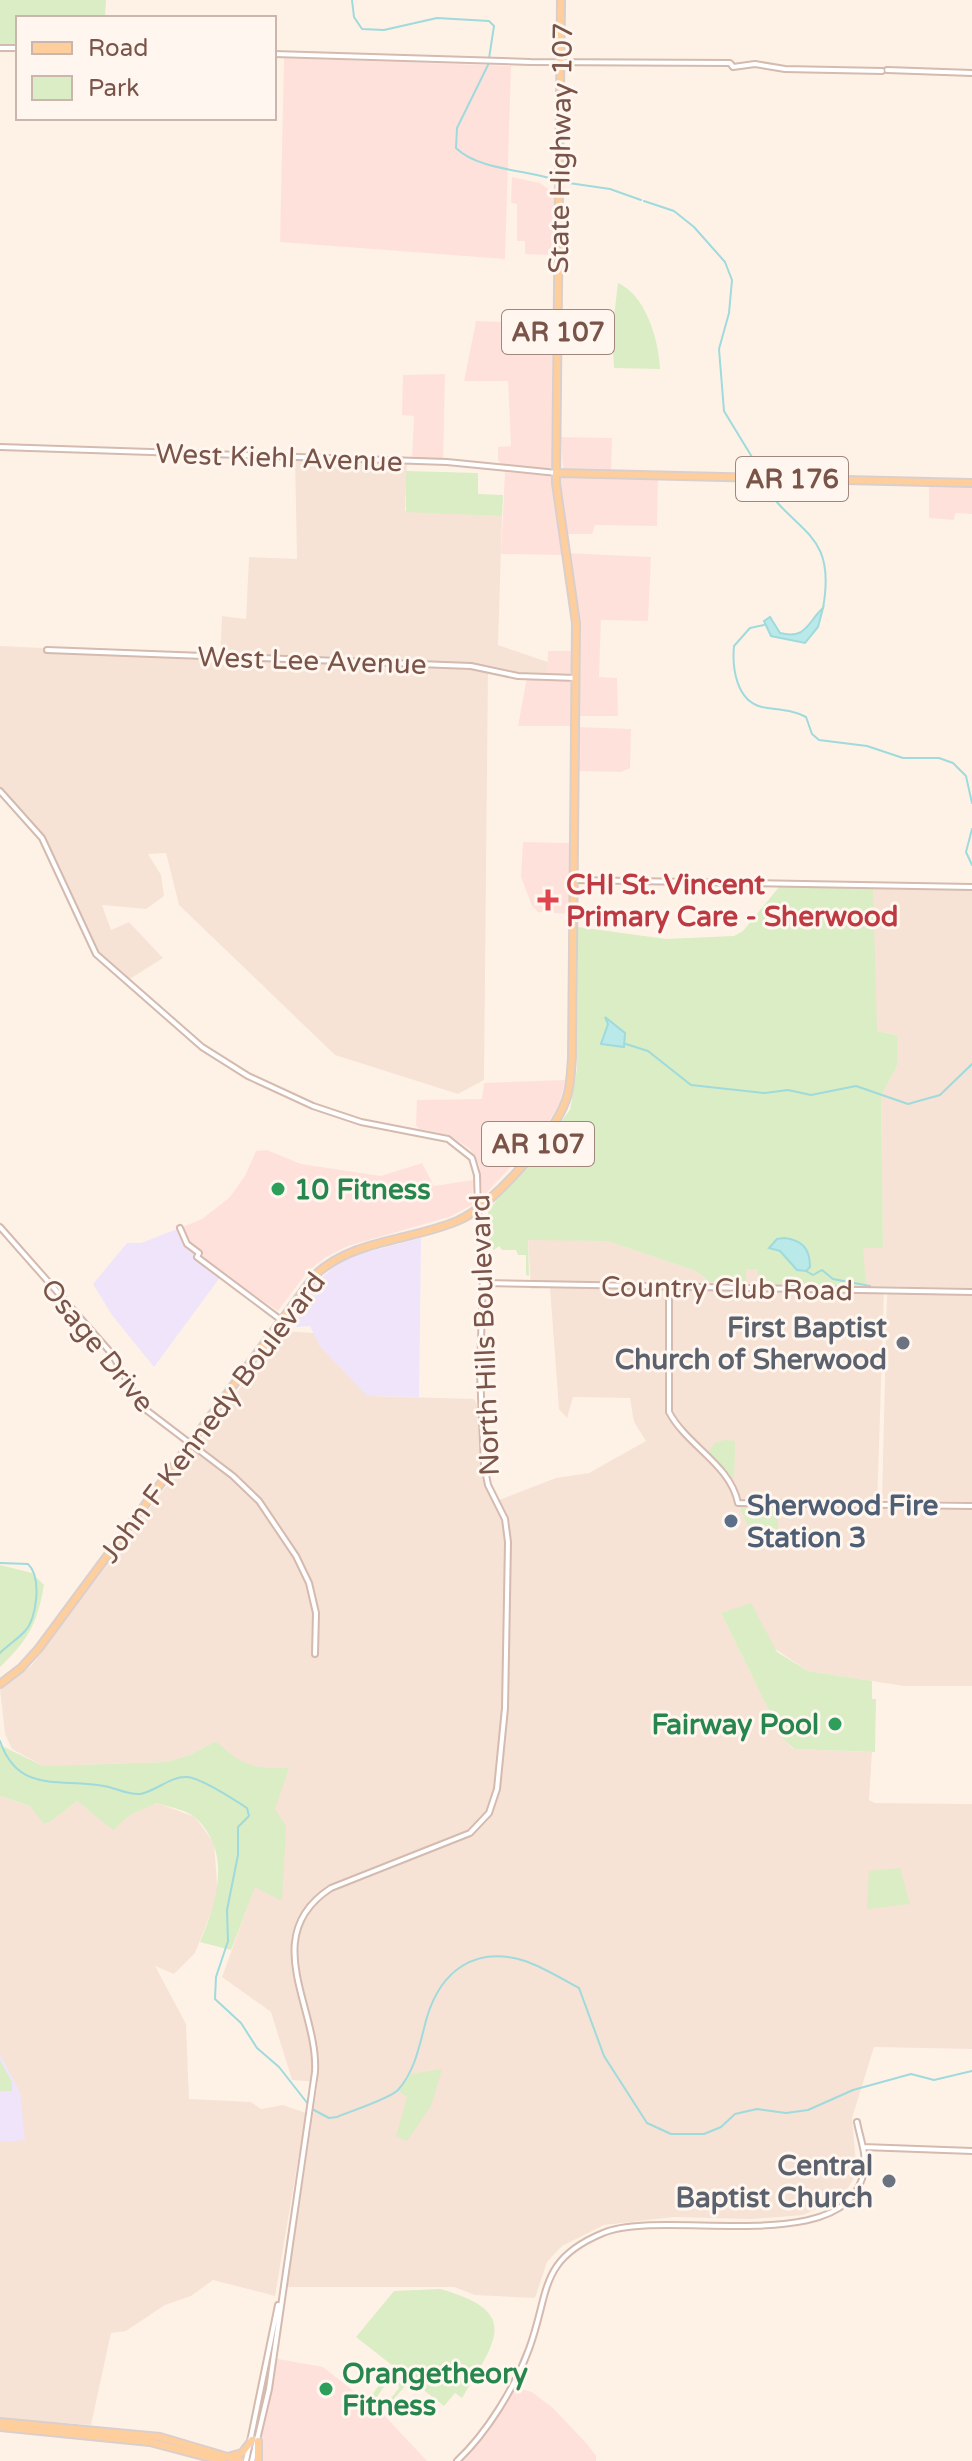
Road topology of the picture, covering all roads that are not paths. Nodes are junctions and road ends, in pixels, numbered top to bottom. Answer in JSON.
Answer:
{"nodes":[{"id":1,"x":561,"y":0,"type":"edge"},
{"id":2,"x":276,"y":54,"type":"edge"},
{"id":3,"x":561,"y":62,"type":"junction"},
{"id":4,"x":972,"y":73,"type":"edge"},
{"id":5,"x":0,"y":447,"type":"edge"},
{"id":6,"x":557,"y":473,"type":"junction"},
{"id":7,"x":972,"y":483,"type":"edge"},
{"id":8,"x":47,"y":650,"type":"dead end"},
{"id":9,"x":576,"y":678,"type":"junction"},
{"id":10,"x":0,"y":791,"type":"edge"},
{"id":11,"x":573,"y":880,"type":"junction"},
{"id":12,"x":972,"y":887,"type":"edge"},
{"id":13,"x":478,"y":1210,"type":"junction"},
{"id":14,"x":0,"y":1227,"type":"edge"},
{"id":15,"x":180,"y":1228,"type":"dead end"},
{"id":16,"x":483,"y":1283,"type":"junction"},
{"id":17,"x":669,"y":1288,"type":"junction"},
{"id":18,"x":972,"y":1292,"type":"edge"},
{"id":19,"x":281,"y":1321,"type":"junction"},
{"id":20,"x":190,"y":1443,"type":"junction"},
{"id":21,"x":972,"y":1506,"type":"edge"},
{"id":22,"x":315,"y":1654,"type":"dead end"},
{"id":23,"x":0,"y":1684,"type":"edge"},
{"id":24,"x":858,"y":2125,"type":"dead end"},
{"id":25,"x":863,"y":2147,"type":"junction"},
{"id":26,"x":972,"y":2151,"type":"edge"},
{"id":27,"x":0,"y":2424,"type":"edge"},
{"id":28,"x":255,"y":2440,"type":"junction"},
{"id":29,"x":223,"y":2460,"type":"edge"},
{"id":30,"x":249,"y":2461,"type":"edge"},
{"id":31,"x":457,"y":2461,"type":"edge"}],
"edges":[{"from":1,"to":3,"type":"main road","name":"State Highway 107","number":"AR 107"},
{"from":2,"to":3,"type":"street"},
{"from":3,"to":4,"type":"street"},
{"from":3,"to":6,"type":"main road","name":"State Highway 107","number":"AR 107"},
{"from":5,"to":6,"type":"street","name":"West Kiehl Avenue"},
{"from":6,"to":7,"type":"main road","number":"AR 176"},
{"from":6,"to":9,"type":"main road","name":"State Highway 107","number":"AR 107"},
{"from":8,"to":9,"type":"street","name":"West Lee Avenue"},
{"from":9,"to":11,"type":"main road","name":"John F Kennedy Boulevard","number":"AR 107"},
{"from":10,"to":13,"type":"street","name":"North Hills Boulevard"},
{"from":11,"to":12,"type":"street"},
{"from":11,"to":13,"type":"main road","name":"John F Kennedy Boulevard","number":"AR 107"},
{"from":13,"to":16,"type":"street","name":"North Hills Boulevard"},
{"from":13,"to":19,"type":"main road","name":"John F Kennedy Boulevard","number":"AR 107"},
{"from":14,"to":20,"type":"street","name":"Osage Drive"},
{"from":15,"to":19,"type":"street"},
{"from":16,"to":17,"type":"street","name":"Country Club Road"},
{"from":16,"to":28,"type":"street","name":"North Hills Boulevard"},
{"from":17,"to":18,"type":"street","name":"Country Club Road"},
{"from":17,"to":21,"type":"street"},
{"from":19,"to":20,"type":"main road","name":"John F Kennedy Boulevard","number":"AR 107"},
{"from":20,"to":22,"type":"street","name":"Osage Drive"},
{"from":20,"to":23,"type":"main road","name":"John F Kennedy Boulevard","number":"AR 107"},
{"from":24,"to":25,"type":"street"},
{"from":25,"to":26,"type":"street"},
{"from":25,"to":31,"type":"street"},
{"from":27,"to":29,"type":"main road"},
{"from":28,"to":29,"type":"main road"},
{"from":28,"to":30,"type":"main road"},
{"from":28,"to":30,"type":"street","name":"North Hills Boulevard"},
{"from":29,"to":30,"type":"main road"}]}
